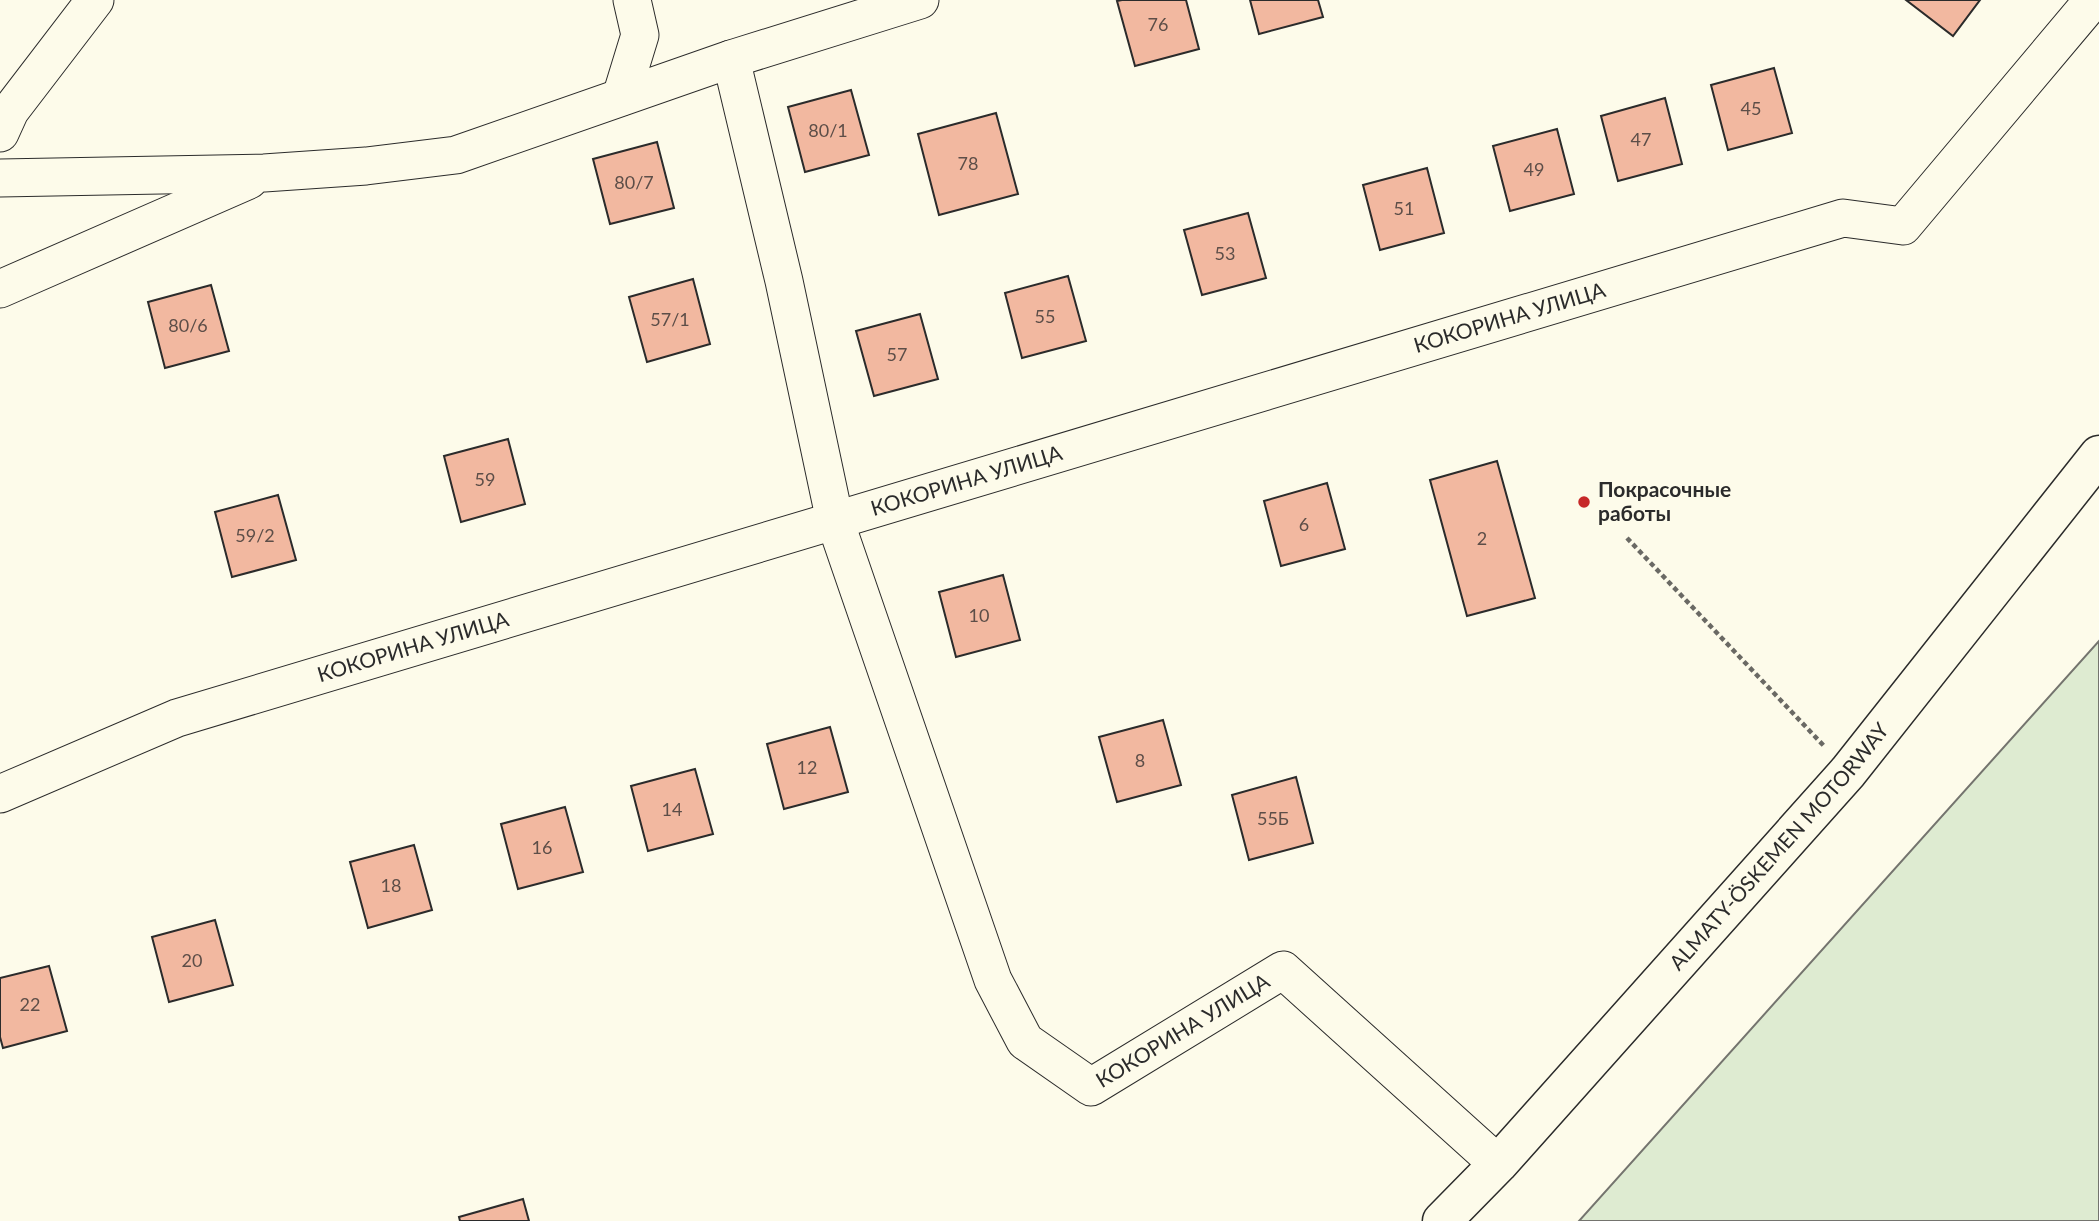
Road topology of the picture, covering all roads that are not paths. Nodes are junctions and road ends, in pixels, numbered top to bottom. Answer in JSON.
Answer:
{"nodes":[{"id":1,"x":95,"y":0,"type":"edge"},
{"id":2,"x":632,"y":0,"type":"edge"},
{"id":3,"x":920,"y":0,"type":"edge"},
{"id":4,"x":2093,"y":0,"type":"edge"},
{"id":5,"x":640,"y":35,"type":"junction"},
{"id":6,"x":731,"y":59,"type":"junction"},
{"id":7,"x":692,"y":73,"type":"junction"},
{"id":8,"x":621,"y":97,"type":"junction"},
{"id":9,"x":0,"y":133,"type":"edge"},
{"id":10,"x":264,"y":173,"type":"junction"},
{"id":11,"x":0,"y":178,"type":"edge"},
{"id":12,"x":0,"y":289,"type":"edge"},
{"id":13,"x":2099,"y":455,"type":"edge"},
{"id":14,"x":835,"y":521,"type":"junction"},
{"id":15,"x":0,"y":794,"type":"edge"},
{"id":16,"x":1498,"y":1164,"type":"junction"},
{"id":17,"x":1442,"y":1221,"type":"edge"}],
"edges":[{"from":1,"to":9,"type":"street"},
{"from":2,"to":5,"type":"street"},
{"from":3,"to":6,"type":"street"},
{"from":4,"to":14,"type":"street","name":"КОКОРИНА УЛИЦА"},
{"from":5,"to":7,"type":"street"},
{"from":5,"to":8,"type":"street"},
{"from":6,"to":7,"type":"street"},
{"from":6,"to":14,"type":"street"},
{"from":7,"to":8,"type":"street"},
{"from":8,"to":10,"type":"street"},
{"from":10,"to":11,"type":"street"},
{"from":10,"to":12,"type":"street"},
{"from":13,"to":16,"type":"highway","name":"ALMATY-ÖSKEMEN MOTORWAY"},
{"from":14,"to":15,"type":"street","name":"КОКОРИНА УЛИЦА"},
{"from":14,"to":16,"type":"street","name":"КОКОРИНА УЛИЦА"},
{"from":16,"to":17,"type":"highway","name":"ALMATY-ÖSKEMEN MOTORWAY"}]}
